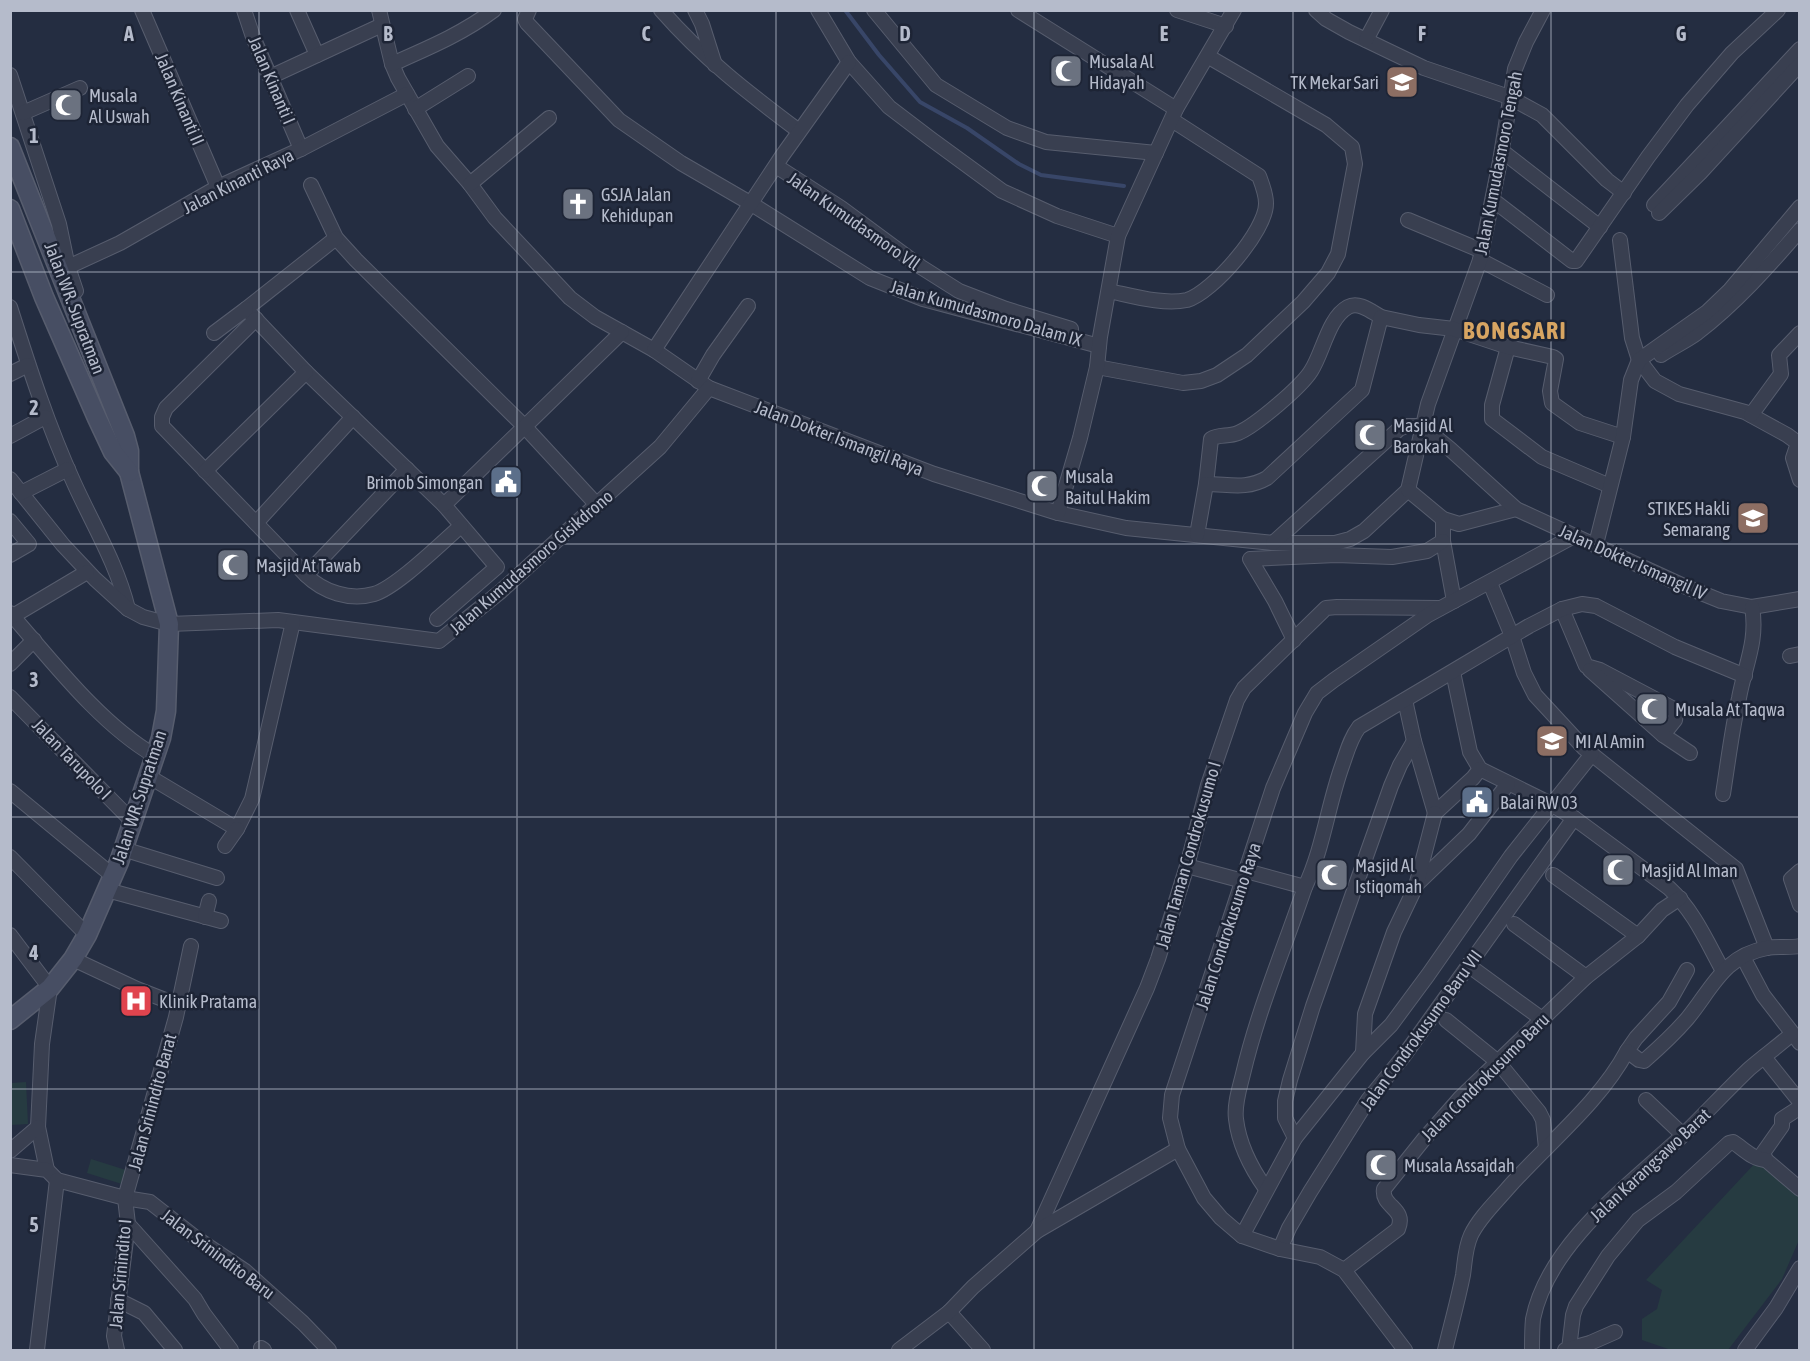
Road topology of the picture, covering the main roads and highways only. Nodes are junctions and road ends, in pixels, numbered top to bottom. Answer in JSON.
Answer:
{"nodes":[{"id":1,"x":10,"y":147,"type":"edge"},
{"id":2,"x":10,"y":209,"type":"edge"},
{"id":3,"x":129,"y":472,"type":"junction"},
{"id":4,"x":10,"y":1020,"type":"edge"}],
"edges":[{"from":1,"to":3,"type":"main road","name":"Jalan WR. Supratman"},
{"from":2,"to":3,"type":"main road","name":"Jalan WR. Supratman"},
{"from":3,"to":4,"type":"main road","name":"Jalan WR. Supratman"}]}
